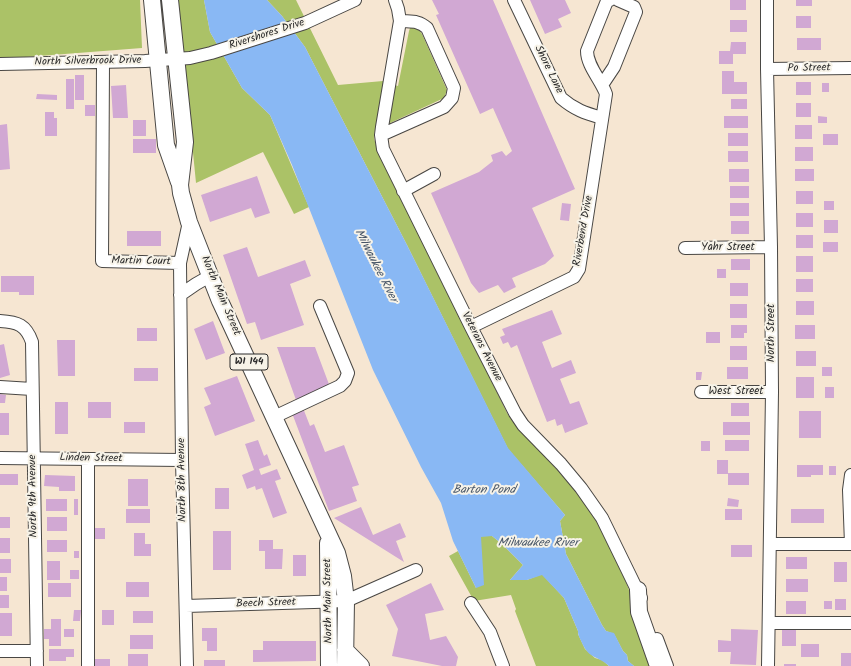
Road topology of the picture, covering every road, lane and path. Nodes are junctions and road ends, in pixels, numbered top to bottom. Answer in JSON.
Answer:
{"nodes":[{"id":1,"x":152,"y":0,"type":"edge"},
{"id":2,"x":170,"y":0,"type":"edge"},
{"id":3,"x":355,"y":0,"type":"edge"},
{"id":4,"x":395,"y":0,"type":"edge"},
{"id":5,"x":514,"y":0,"type":"edge"},
{"id":6,"x":610,"y":0,"type":"edge"},
{"id":7,"x":618,"y":0,"type":"edge"},
{"id":8,"x":767,"y":0,"type":"edge"},
{"id":9,"x":400,"y":21,"type":"junction"},
{"id":10,"x":176,"y":59,"type":"junction"},
{"id":11,"x":158,"y":60,"type":"junction"},
{"id":12,"x":103,"y":62,"type":"junction"},
{"id":13,"x":0,"y":64,"type":"edge"},
{"id":14,"x":851,"y":68,"type":"edge"},
{"id":15,"x":766,"y":69,"type":"junction"},
{"id":16,"x":602,"y":85,"type":"junction"},
{"id":17,"x":602,"y":118,"type":"junction"},
{"id":18,"x":381,"y":135,"type":"junction"},
{"id":19,"x":434,"y":174,"type":"dead end"},
{"id":20,"x":180,"y":185,"type":"junction"},
{"id":21,"x":403,"y":191,"type":"junction"},
{"id":22,"x":189,"y":222,"type":"junction"},
{"id":23,"x":685,"y":248,"type":"dead end"},
{"id":24,"x":771,"y":248,"type":"junction"},
{"id":25,"x":180,"y":263,"type":"junction"},
{"id":26,"x":210,"y":276,"type":"junction"},
{"id":27,"x":180,"y":295,"type":"junction"},
{"id":28,"x":320,"y":306,"type":"dead end"},
{"id":29,"x":0,"y":321,"type":"edge"},
{"id":30,"x":471,"y":327,"type":"junction"},
{"id":31,"x":0,"y":387,"type":"edge"},
{"id":32,"x":32,"y":389,"type":"junction"},
{"id":33,"x":701,"y":392,"type":"dead end"},
{"id":34,"x":772,"y":392,"type":"junction"},
{"id":35,"x":274,"y":417,"type":"junction"},
{"id":36,"x":0,"y":458,"type":"edge"},
{"id":37,"x":33,"y":458,"type":"junction"},
{"id":38,"x":88,"y":459,"type":"junction"},
{"id":39,"x":182,"y":460,"type":"junction"},
{"id":40,"x":851,"y":475,"type":"edge"},
{"id":41,"x":328,"y":535,"type":"junction"},
{"id":42,"x":770,"y":544,"type":"junction"},
{"id":43,"x":851,"y":544,"type":"edge"},
{"id":44,"x":416,"y":570,"type":"dead end"},
{"id":45,"x":638,"y":590,"type":"junction"},
{"id":46,"x":346,"y":601,"type":"junction"},
{"id":47,"x":329,"y":602,"type":"junction"},
{"id":48,"x":471,"y":604,"type":"dead end"},
{"id":49,"x":186,"y":606,"type":"junction"},
{"id":50,"x":769,"y":623,"type":"junction"},
{"id":51,"x":851,"y":623,"type":"edge"},
{"id":52,"x":345,"y":650,"type":"junction"},
{"id":53,"x":0,"y":651,"type":"edge"},
{"id":54,"x":37,"y":651,"type":"junction"},
{"id":55,"x":37,"y":666,"type":"edge"},
{"id":56,"x":88,"y":666,"type":"edge"},
{"id":57,"x":187,"y":666,"type":"edge"},
{"id":58,"x":329,"y":666,"type":"edge"},
{"id":59,"x":345,"y":666,"type":"edge"},
{"id":60,"x":361,"y":666,"type":"edge"},
{"id":61,"x":503,"y":666,"type":"edge"},
{"id":62,"x":658,"y":666,"type":"edge"},
{"id":63,"x":667,"y":666,"type":"edge"},
{"id":64,"x":768,"y":666,"type":"edge"}],
"edges":[{"from":1,"to":11,"type":"main road","name":"North Main Street","number":"WI 144"},
{"from":2,"to":10,"type":"main road","name":"North Main Street","number":"WI 144"},
{"from":3,"to":10,"type":"street","name":"Rivershores Drive"},
{"from":4,"to":9,"type":"street","name":"Veterans Avenue"},
{"from":5,"to":17,"type":"street","name":"Shore Lane"},
{"from":6,"to":16,"type":"street"},
{"from":7,"to":16,"type":"street"},
{"from":8,"to":15,"type":"street","name":"North Street"},
{"from":9,"to":18,"type":"street","name":"Veterans Avenue"},
{"from":9,"to":18,"type":"street"},
{"from":10,"to":11,"type":"street","name":"North Silverbrook Drive"},
{"from":10,"to":20,"type":"main road","name":"North Main Street","number":"WI 144"},
{"from":11,"to":12,"type":"street","name":"North Silverbrook Drive"},
{"from":11,"to":20,"type":"main road","name":"North Main Street","number":"WI 144"},
{"from":12,"to":13,"type":"street","name":"North Silverbrook Drive"},
{"from":12,"to":25,"type":"street","name":"Martin Court"},
{"from":14,"to":15,"type":"street","name":"Po Street"},
{"from":15,"to":24,"type":"street","name":"North Street"},
{"from":16,"to":17,"type":"street","name":"Riverbend Drive"},
{"from":17,"to":30,"type":"street","name":"Riverbend Drive"},
{"from":18,"to":21,"type":"street","name":"Veterans Avenue"},
{"from":19,"to":21,"type":"street"},
{"from":20,"to":22,"type":"main road","name":"North Main Street","number":"WI 144"},
{"from":21,"to":30,"type":"street","name":"Veterans Avenue"},
{"from":22,"to":25,"type":"street","name":"North 8th Avenue"},
{"from":22,"to":26,"type":"main road","name":"North Main Street","number":"WI 144"},
{"from":23,"to":24,"type":"street","name":"Yahr Street"},
{"from":24,"to":34,"type":"street","name":"North Street"},
{"from":25,"to":27,"type":"street","name":"North 8th Avenue"},
{"from":26,"to":27,"type":"street"},
{"from":26,"to":35,"type":"main road","name":"North Main Street","number":"WI 144"},
{"from":27,"to":39,"type":"street","name":"North 8th Avenue"},
{"from":28,"to":35,"type":"street"},
{"from":29,"to":32,"type":"street","name":"North 9th Avenue"},
{"from":30,"to":45,"type":"street","name":"Veterans Avenue"},
{"from":31,"to":32,"type":"street"},
{"from":32,"to":37,"type":"street","name":"North 9th Avenue"},
{"from":33,"to":34,"type":"street","name":"West Street"},
{"from":34,"to":42,"type":"street","name":"North Street"},
{"from":35,"to":41,"type":"main road","name":"North Main Street","number":"WI 144"},
{"from":36,"to":37,"type":"street","name":"Linden Street"},
{"from":37,"to":38,"type":"street","name":"Linden Street"},
{"from":37,"to":54,"type":"street","name":"North 9th Avenue"},
{"from":38,"to":39,"type":"street","name":"Linden Street"},
{"from":38,"to":56,"type":"street"},
{"from":39,"to":49,"type":"street","name":"North 8th Avenue"},
{"from":40,"to":43,"type":"street"},
{"from":41,"to":46,"type":"main road","name":"North Main Street","number":"WI 144"},
{"from":41,"to":47,"type":"main road","name":"North Main Street","number":"WI 144"},
{"from":42,"to":43,"type":"street"},
{"from":42,"to":50,"type":"street","name":"North Street"},
{"from":44,"to":46,"type":"street"},
{"from":45,"to":62,"type":"main road"},
{"from":45,"to":63,"type":"street","name":"Veterans Avenue"},
{"from":46,"to":47,"type":"street","name":"Beech Street"},
{"from":46,"to":52,"type":"main road","name":"North Main Street","number":"WI 144"},
{"from":47,"to":49,"type":"street","name":"Beech Street"},
{"from":47,"to":58,"type":"main road","name":"North Main Street","number":"WI 144"},
{"from":48,"to":61,"type":"street"},
{"from":49,"to":57,"type":"street","name":"North 8th Avenue"},
{"from":50,"to":51,"type":"street"},
{"from":50,"to":64,"type":"street","name":"North Street"},
{"from":52,"to":59,"type":"main road","name":"North Main Street","number":"WI 144"},
{"from":52,"to":60,"type":"main road"},
{"from":53,"to":54,"type":"street"},
{"from":54,"to":55,"type":"street","name":"North 9th Avenue"}]}
